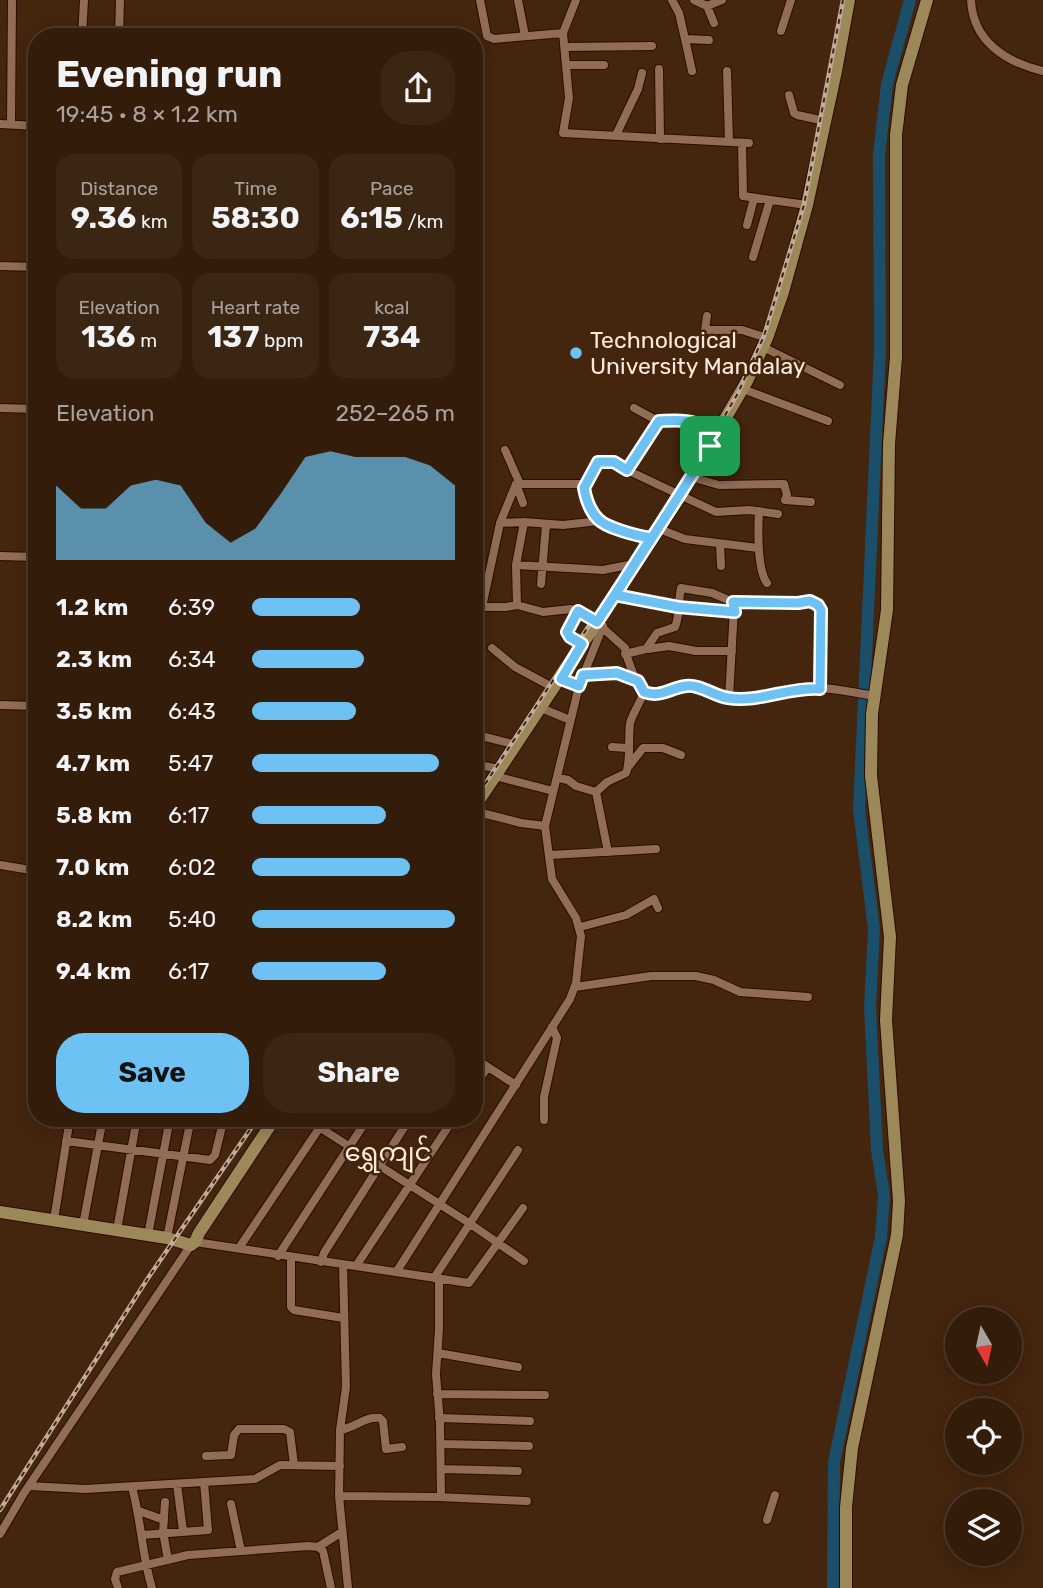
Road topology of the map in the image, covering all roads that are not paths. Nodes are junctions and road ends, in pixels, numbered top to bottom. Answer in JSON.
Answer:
{"nodes":[{"id":1,"x":12,"y":0,"type":"edge"},
{"id":2,"x":84,"y":0,"type":"edge"},
{"id":3,"x":120,"y":0,"type":"edge"},
{"id":4,"x":480,"y":0,"type":"edge"},
{"id":5,"x":518,"y":0,"type":"edge"},
{"id":6,"x":576,"y":0,"type":"edge"},
{"id":7,"x":672,"y":0,"type":"edge"},
{"id":8,"x":694,"y":0,"type":"edge"},
{"id":9,"x":723,"y":0,"type":"edge"},
{"id":10,"x":791,"y":0,"type":"edge"},
{"id":11,"x":849,"y":0,"type":"edge"},
{"id":12,"x":927,"y":0,"type":"edge"},
{"id":13,"x":971,"y":0,"type":"edge"},
{"id":14,"x":707,"y":6,"type":"junction"},
{"id":15,"x":714,"y":23,"type":"dead end"},
{"id":16,"x":82,"y":28,"type":"edge"},
{"id":17,"x":119,"y":28,"type":"edge"},
{"id":18,"x":780,"y":31,"type":"dead end"},
{"id":19,"x":563,"y":33,"type":"junction"},
{"id":20,"x":525,"y":36,"type":"junction"},
{"id":21,"x":685,"y":39,"type":"junction"},
{"id":22,"x":709,"y":40,"type":"dead end"},
{"id":23,"x":652,"y":46,"type":"dead end"},
{"id":24,"x":565,"y":47,"type":"junction"},
{"id":25,"x":566,"y":65,"type":"junction"},
{"id":26,"x":604,"y":65,"type":"dead end"},
{"id":27,"x":659,"y":69,"type":"dead end"},
{"id":28,"x":692,"y":71,"type":"dead end"},
{"id":29,"x":727,"y":71,"type":"dead end"},
{"id":30,"x":1043,"y":71,"type":"edge"},
{"id":31,"x":642,"y":73,"type":"dead end"},
{"id":32,"x":789,"y":95,"type":"dead end"},
{"id":33,"x":825,"y":121,"type":"junction"},
{"id":34,"x":0,"y":124,"type":"edge"},
{"id":35,"x":11,"y":124,"type":"junction"},
{"id":36,"x":28,"y":125,"type":"edge"},
{"id":37,"x":616,"y":135,"type":"junction"},
{"id":38,"x":660,"y":139,"type":"junction"},
{"id":39,"x":729,"y":142,"type":"junction"},
{"id":40,"x":754,"y":198,"type":"junction"},
{"id":41,"x":769,"y":200,"type":"junction"},
{"id":42,"x":807,"y":205,"type":"junction"},
{"id":43,"x":747,"y":225,"type":"dead end"},
{"id":44,"x":753,"y":257,"type":"dead end"},
{"id":45,"x":0,"y":266,"type":"edge"},
{"id":46,"x":28,"y":267,"type":"edge"},
{"id":47,"x":707,"y":316,"type":"dead end"},
{"id":48,"x":765,"y":342,"type":"junction"},
{"id":49,"x":840,"y":384,"type":"dead end"},
{"id":50,"x":743,"y":389,"type":"junction"},
{"id":51,"x":0,"y":408,"type":"edge"},
{"id":52,"x":634,"y":408,"type":"dead end"},
{"id":53,"x":28,"y":409,"type":"edge"},
{"id":54,"x":659,"y":421,"type":"junction"},
{"id":55,"x":828,"y":421,"type":"dead end"},
{"id":56,"x":710,"y":446,"type":"junction"},
{"id":57,"x":505,"y":450,"type":"dead end"},
{"id":58,"x":627,"y":470,"type":"junction"},
{"id":59,"x":691,"y":477,"type":"junction"},
{"id":60,"x":518,"y":484,"type":"junction"},
{"id":61,"x":586,"y":484,"type":"junction"},
{"id":62,"x":681,"y":495,"type":"junction"},
{"id":63,"x":811,"y":502,"type":"dead end"},
{"id":64,"x":523,"y":503,"type":"dead end"},
{"id":65,"x":759,"y":511,"type":"junction"},
{"id":66,"x":778,"y":514,"type":"dead end"},
{"id":67,"x":599,"y":521,"type":"junction"},
{"id":68,"x":524,"y":522,"type":"junction"},
{"id":69,"x":500,"y":523,"type":"junction"},
{"id":70,"x":546,"y":525,"type":"junction"},
{"id":71,"x":654,"y":533,"type":"junction"},
{"id":72,"x":720,"y":544,"type":"junction"},
{"id":73,"x":758,"y":548,"type":"junction"},
{"id":74,"x":0,"y":556,"type":"edge"},
{"id":75,"x":28,"y":557,"type":"edge"},
{"id":76,"x":634,"y":564,"type":"junction"},
{"id":77,"x":516,"y":565,"type":"junction"},
{"id":78,"x":542,"y":566,"type":"junction"},
{"id":79,"x":721,"y":566,"type":"dead end"},
{"id":80,"x":767,"y":583,"type":"dead end"},
{"id":81,"x":541,"y":584,"type":"dead end"},
{"id":82,"x":483,"y":588,"type":"edge"},
{"id":83,"x":615,"y":595,"type":"junction"},
{"id":84,"x":733,"y":602,"type":"junction"},
{"id":85,"x":517,"y":605,"type":"junction"},
{"id":86,"x":483,"y":607,"type":"edge"},
{"id":87,"x":678,"y":607,"type":"junction"},
{"id":88,"x":578,"y":611,"type":"junction"},
{"id":89,"x":735,"y":612,"type":"junction"},
{"id":90,"x":600,"y":624,"type":"junction"},
{"id":91,"x":582,"y":644,"type":"junction"},
{"id":92,"x":492,"y":648,"type":"dead end"},
{"id":93,"x":646,"y":649,"type":"junction"},
{"id":94,"x":732,"y":651,"type":"junction"},
{"id":95,"x":625,"y":654,"type":"junction"},
{"id":96,"x":583,"y":675,"type":"junction"},
{"id":97,"x":638,"y":681,"type":"junction"},
{"id":98,"x":558,"y":683,"type":"junction"},
{"id":99,"x":579,"y":686,"type":"junction"},
{"id":100,"x":820,"y":689,"type":"junction"},
{"id":101,"x":644,"y":692,"type":"junction"},
{"id":102,"x":873,"y":696,"type":"junction"},
{"id":103,"x":729,"y":698,"type":"junction"},
{"id":104,"x":0,"y":705,"type":"edge"},
{"id":105,"x":28,"y":706,"type":"edge"},
{"id":106,"x":541,"y":708,"type":"junction"},
{"id":107,"x":570,"y":720,"type":"junction"},
{"id":108,"x":483,"y":736,"type":"edge"},
{"id":109,"x":517,"y":745,"type":"junction"},
{"id":110,"x":612,"y":747,"type":"dead end"},
{"id":111,"x":627,"y":748,"type":"junction"},
{"id":112,"x":681,"y":755,"type":"dead end"},
{"id":113,"x":629,"y":766,"type":"junction"},
{"id":114,"x":483,"y":767,"type":"edge"},
{"id":115,"x":498,"y":772,"type":"junction"},
{"id":116,"x":558,"y":778,"type":"junction"},
{"id":117,"x":553,"y":791,"type":"junction"},
{"id":118,"x":596,"y":792,"type":"junction"},
{"id":119,"x":483,"y":795,"type":"edge"},
{"id":120,"x":483,"y":812,"type":"edge"},
{"id":121,"x":545,"y":826,"type":"junction"},
{"id":122,"x":656,"y":849,"type":"dead end"},
{"id":123,"x":608,"y":852,"type":"junction"},
{"id":124,"x":550,"y":855,"type":"junction"},
{"id":125,"x":0,"y":865,"type":"edge"},
{"id":126,"x":28,"y":870,"type":"edge"},
{"id":127,"x":659,"y":908,"type":"dead end"},
{"id":128,"x":580,"y":926,"type":"junction"},
{"id":129,"x":575,"y":987,"type":"junction"},
{"id":130,"x":808,"y":997,"type":"dead end"},
{"id":131,"x":552,"y":1027,"type":"junction"},
{"id":132,"x":483,"y":1065,"type":"edge"},
{"id":133,"x":487,"y":1068,"type":"junction"},
{"id":134,"x":483,"y":1074,"type":"edge"},
{"id":135,"x":516,"y":1085,"type":"junction"},
{"id":136,"x":544,"y":1120,"type":"dead end"},
{"id":137,"x":68,"y":1127,"type":"edge"},
{"id":138,"x":102,"y":1127,"type":"edge"},
{"id":139,"x":135,"y":1127,"type":"edge"},
{"id":140,"x":168,"y":1127,"type":"edge"},
{"id":141,"x":189,"y":1127,"type":"edge"},
{"id":142,"x":221,"y":1127,"type":"edge"},
{"id":143,"x":269,"y":1127,"type":"edge"},
{"id":144,"x":362,"y":1127,"type":"edge"},
{"id":145,"x":404,"y":1127,"type":"edge"},
{"id":146,"x":448,"y":1127,"type":"edge"},
{"id":147,"x":320,"y":1128,"type":"joint"},
{"id":148,"x":66,"y":1141,"type":"junction"},
{"id":149,"x":99,"y":1145,"type":"junction"},
{"id":150,"x":350,"y":1147,"type":"junction"},
{"id":151,"x":131,"y":1150,"type":"junction"},
{"id":152,"x":518,"y":1150,"type":"dead end"},
{"id":153,"x":163,"y":1154,"type":"junction"},
{"id":154,"x":183,"y":1157,"type":"junction"},
{"id":155,"x":380,"y":1166,"type":"junction"},
{"id":156,"x":409,"y":1185,"type":"junction"},
{"id":157,"x":440,"y":1205,"type":"junction"},
{"id":158,"x":523,"y":1208,"type":"dead end"},
{"id":159,"x":0,"y":1212,"type":"edge"},
{"id":160,"x":54,"y":1220,"type":"junction"},
{"id":161,"x":469,"y":1223,"type":"junction"},
{"id":162,"x":83,"y":1225,"type":"junction"},
{"id":163,"x":117,"y":1230,"type":"junction"},
{"id":164,"x":148,"y":1235,"type":"junction"},
{"id":165,"x":167,"y":1238,"type":"junction"},
{"id":166,"x":498,"y":1242,"type":"junction"},
{"id":167,"x":193,"y":1244,"type":"junction"},
{"id":168,"x":239,"y":1248,"type":"junction"},
{"id":169,"x":278,"y":1256,"type":"junction"},
{"id":170,"x":291,"y":1258,"type":"junction"},
{"id":171,"x":524,"y":1261,"type":"dead end"},
{"id":172,"x":321,"y":1262,"type":"junction"},
{"id":173,"x":343,"y":1264,"type":"junction"},
{"id":174,"x":356,"y":1266,"type":"junction"},
{"id":175,"x":397,"y":1271,"type":"junction"},
{"id":176,"x":436,"y":1278,"type":"junction"},
{"id":177,"x":344,"y":1318,"type":"junction"},
{"id":178,"x":438,"y":1353,"type":"junction"},
{"id":179,"x":518,"y":1367,"type":"dead end"},
{"id":180,"x":437,"y":1394,"type":"junction"},
{"id":181,"x":545,"y":1395,"type":"dead end"},
{"id":182,"x":439,"y":1418,"type":"junction"},
{"id":183,"x":530,"y":1421,"type":"dead end"},
{"id":184,"x":341,"y":1430,"type":"junction"},
{"id":185,"x":441,"y":1444,"type":"junction"},
{"id":186,"x":529,"y":1446,"type":"dead end"},
{"id":187,"x":402,"y":1447,"type":"dead end"},
{"id":188,"x":206,"y":1456,"type":"dead end"},
{"id":189,"x":294,"y":1465,"type":"junction"},
{"id":190,"x":340,"y":1466,"type":"junction"},
{"id":191,"x":441,"y":1469,"type":"junction"},
{"id":192,"x":517,"y":1471,"type":"dead end"},
{"id":193,"x":204,"y":1482,"type":"junction"},
{"id":194,"x":177,"y":1484,"type":"junction"},
{"id":195,"x":29,"y":1486,"type":"junction"},
{"id":196,"x":132,"y":1487,"type":"junction"},
{"id":197,"x":339,"y":1496,"type":"junction"},
{"id":198,"x":775,"y":1496,"type":"dead end"},
{"id":199,"x":441,"y":1497,"type":"junction"},
{"id":200,"x":527,"y":1501,"type":"dead end"},
{"id":201,"x":165,"y":1502,"type":"dead end"},
{"id":202,"x":231,"y":1504,"type":"dead end"},
{"id":203,"x":139,"y":1511,"type":"junction"},
{"id":204,"x":164,"y":1520,"type":"junction"},
{"id":205,"x":767,"y":1520,"type":"dead end"},
{"id":206,"x":183,"y":1531,"type":"junction"},
{"id":207,"x":342,"y":1531,"type":"junction"},
{"id":208,"x":163,"y":1532,"type":"junction"},
{"id":209,"x":0,"y":1534,"type":"edge"},
{"id":210,"x":142,"y":1535,"type":"junction"},
{"id":211,"x":318,"y":1547,"type":"junction"},
{"id":212,"x":241,"y":1551,"type":"junction"},
{"id":213,"x":168,"y":1560,"type":"junction"},
{"id":214,"x":144,"y":1565,"type":"junction"},
{"id":215,"x":118,"y":1588,"type":"edge"},
{"id":216,"x":152,"y":1588,"type":"edge"},
{"id":217,"x":331,"y":1588,"type":"edge"},
{"id":218,"x":348,"y":1588,"type":"edge"},
{"id":219,"x":846,"y":1588,"type":"edge"}],
"edges":[{"from":1,"to":35,"type":"street"},
{"from":2,"to":16,"type":"street"},
{"from":3,"to":17,"type":"street"},
{"from":4,"to":20,"type":"street"},
{"from":5,"to":20,"type":"street"},
{"from":6,"to":19,"type":"street"},
{"from":7,"to":21,"type":"street"},
{"from":8,"to":14,"type":"street"},
{"from":9,"to":14,"type":"street"},
{"from":10,"to":18,"type":"street"},
{"from":11,"to":33,"type":"street"},
{"from":12,"to":102,"type":"street"},
{"from":13,"to":30,"type":"street"},
{"from":14,"to":15,"type":"street"},
{"from":19,"to":20,"type":"street"},
{"from":19,"to":24,"type":"street"},
{"from":21,"to":22,"type":"street"},
{"from":21,"to":28,"type":"street"},
{"from":23,"to":24,"type":"street"},
{"from":24,"to":25,"type":"street"},
{"from":25,"to":26,"type":"street"},
{"from":25,"to":37,"type":"street"},
{"from":27,"to":38,"type":"street"},
{"from":29,"to":39,"type":"street"},
{"from":31,"to":37,"type":"street"},
{"from":32,"to":33,"type":"street"},
{"from":33,"to":42,"type":"street"},
{"from":34,"to":35,"type":"street"},
{"from":35,"to":36,"type":"street"},
{"from":37,"to":38,"type":"street"},
{"from":38,"to":39,"type":"street"},
{"from":39,"to":40,"type":"street"},
{"from":40,"to":41,"type":"street"},
{"from":40,"to":43,"type":"street"},
{"from":41,"to":42,"type":"street"},
{"from":41,"to":44,"type":"street"},
{"from":42,"to":48,"type":"street"},
{"from":45,"to":46,"type":"street"},
{"from":47,"to":48,"type":"street"},
{"from":48,"to":49,"type":"street"},
{"from":48,"to":50,"type":"street"},
{"from":50,"to":55,"type":"street"},
{"from":50,"to":56,"type":"street"},
{"from":51,"to":53,"type":"street"},
{"from":52,"to":54,"type":"street"},
{"from":54,"to":56,"type":"street"},
{"from":54,"to":58,"type":"street"},
{"from":56,"to":59,"type":"street"},
{"from":57,"to":60,"type":"street"},
{"from":58,"to":61,"type":"street"},
{"from":58,"to":62,"type":"street"},
{"from":59,"to":62,"type":"street"},
{"from":59,"to":63,"type":"street"},
{"from":60,"to":61,"type":"street"},
{"from":60,"to":64,"type":"street"},
{"from":60,"to":69,"type":"street"},
{"from":61,"to":67,"type":"street"},
{"from":62,"to":65,"type":"street"},
{"from":62,"to":71,"type":"street"},
{"from":65,"to":66,"type":"street"},
{"from":65,"to":73,"type":"street"},
{"from":67,"to":70,"type":"street"},
{"from":67,"to":71,"type":"street"},
{"from":68,"to":69,"type":"street"},
{"from":68,"to":70,"type":"street"},
{"from":68,"to":77,"type":"street"},
{"from":69,"to":82,"type":"street"},
{"from":70,"to":78,"type":"street"},
{"from":71,"to":72,"type":"street"},
{"from":71,"to":76,"type":"street"},
{"from":72,"to":73,"type":"street"},
{"from":72,"to":79,"type":"street"},
{"from":73,"to":80,"type":"street"},
{"from":74,"to":75,"type":"street"},
{"from":76,"to":78,"type":"street"},
{"from":76,"to":83,"type":"street"},
{"from":77,"to":78,"type":"street"},
{"from":77,"to":85,"type":"street"},
{"from":78,"to":81,"type":"street"},
{"from":83,"to":87,"type":"street"},
{"from":83,"to":90,"type":"street"},
{"from":84,"to":87,"type":"street"},
{"from":84,"to":89,"type":"street"},
{"from":84,"to":100,"type":"street"},
{"from":85,"to":86,"type":"street"},
{"from":85,"to":88,"type":"street"},
{"from":87,"to":89,"type":"street"},
{"from":87,"to":93,"type":"street"},
{"from":88,"to":90,"type":"street"},
{"from":88,"to":91,"type":"street"},
{"from":89,"to":94,"type":"street"},
{"from":90,"to":91,"type":"street"},
{"from":90,"to":95,"type":"street"},
{"from":90,"to":96,"type":"street"},
{"from":91,"to":98,"type":"street"},
{"from":92,"to":98,"type":"street"},
{"from":93,"to":94,"type":"street"},
{"from":93,"to":95,"type":"street"},
{"from":94,"to":103,"type":"street"},
{"from":95,"to":97,"type":"street"},
{"from":96,"to":97,"type":"street"},
{"from":96,"to":99,"type":"street"},
{"from":97,"to":101,"type":"street"},
{"from":98,"to":99,"type":"street"},
{"from":98,"to":106,"type":"street"},
{"from":99,"to":107,"type":"street"},
{"from":100,"to":102,"type":"street"},
{"from":100,"to":103,"type":"street"},
{"from":101,"to":103,"type":"street"},
{"from":101,"to":111,"type":"street"},
{"from":102,"to":219,"type":"street"},
{"from":104,"to":105,"type":"street"},
{"from":106,"to":107,"type":"street"},
{"from":106,"to":109,"type":"street"},
{"from":107,"to":116,"type":"street"},
{"from":108,"to":109,"type":"street"},
{"from":109,"to":115,"type":"street"},
{"from":110,"to":111,"type":"street"},
{"from":111,"to":113,"type":"street"},
{"from":112,"to":113,"type":"street"},
{"from":113,"to":118,"type":"street"},
{"from":114,"to":115,"type":"street"},
{"from":115,"to":117,"type":"street"},
{"from":115,"to":119,"type":"street"},
{"from":116,"to":117,"type":"street"},
{"from":116,"to":118,"type":"street"},
{"from":117,"to":121,"type":"street"},
{"from":118,"to":123,"type":"street"},
{"from":120,"to":121,"type":"street"},
{"from":121,"to":124,"type":"street"},
{"from":122,"to":123,"type":"street"},
{"from":123,"to":124,"type":"street"},
{"from":124,"to":128,"type":"street"},
{"from":125,"to":126,"type":"street"},
{"from":127,"to":128,"type":"street"},
{"from":128,"to":129,"type":"street"},
{"from":129,"to":130,"type":"street"},
{"from":129,"to":131,"type":"street"},
{"from":131,"to":135,"type":"street"},
{"from":131,"to":136,"type":"street"},
{"from":132,"to":133,"type":"street"},
{"from":133,"to":134,"type":"street"},
{"from":133,"to":135,"type":"street"},
{"from":135,"to":157,"type":"street"},
{"from":137,"to":148,"type":"street"},
{"from":138,"to":149,"type":"street"},
{"from":139,"to":151,"type":"street"},
{"from":140,"to":153,"type":"street"},
{"from":141,"to":154,"type":"street"},
{"from":142,"to":154,"type":"street"},
{"from":143,"to":167,"type":"street"},
{"from":144,"to":150,"type":"street"},
{"from":145,"to":155,"type":"street"},
{"from":146,"to":156,"type":"street"},
{"from":147,"to":150,"type":"street"},
{"from":147,"to":168,"type":"street"},
{"from":148,"to":149,"type":"street"},
{"from":148,"to":160,"type":"street"},
{"from":149,"to":151,"type":"street"},
{"from":149,"to":162,"type":"street"},
{"from":150,"to":155,"type":"street"},
{"from":150,"to":169,"type":"street"},
{"from":151,"to":153,"type":"street"},
{"from":151,"to":163,"type":"street"},
{"from":152,"to":161,"type":"street"},
{"from":153,"to":154,"type":"street"},
{"from":153,"to":164,"type":"street"},
{"from":154,"to":165,"type":"street"},
{"from":155,"to":156,"type":"street"},
{"from":155,"to":172,"type":"street"},
{"from":156,"to":157,"type":"street"},
{"from":156,"to":174,"type":"street"},
{"from":157,"to":161,"type":"street"},
{"from":157,"to":175,"type":"street"},
{"from":158,"to":166,"type":"street"},
{"from":159,"to":160,"type":"street"},
{"from":160,"to":162,"type":"street"},
{"from":161,"to":166,"type":"street"},
{"from":161,"to":176,"type":"street"},
{"from":162,"to":163,"type":"street"},
{"from":163,"to":164,"type":"street"},
{"from":164,"to":165,"type":"street"},
{"from":165,"to":167,"type":"street"},
{"from":166,"to":171,"type":"street"},
{"from":166,"to":176,"type":"street"},
{"from":167,"to":168,"type":"street"},
{"from":167,"to":195,"type":"street"},
{"from":168,"to":169,"type":"street"},
{"from":169,"to":170,"type":"street"},
{"from":170,"to":172,"type":"street"},
{"from":170,"to":177,"type":"street"},
{"from":172,"to":173,"type":"street"},
{"from":173,"to":174,"type":"street"},
{"from":173,"to":177,"type":"street"},
{"from":174,"to":175,"type":"street"},
{"from":175,"to":176,"type":"street"},
{"from":176,"to":178,"type":"street"},
{"from":177,"to":184,"type":"street"},
{"from":178,"to":179,"type":"street"},
{"from":178,"to":180,"type":"street"},
{"from":180,"to":181,"type":"street"},
{"from":180,"to":182,"type":"street"},
{"from":182,"to":183,"type":"street"},
{"from":182,"to":185,"type":"street"},
{"from":184,"to":187,"type":"street"},
{"from":184,"to":190,"type":"street"},
{"from":185,"to":186,"type":"street"},
{"from":185,"to":191,"type":"street"},
{"from":188,"to":189,"type":"street"},
{"from":189,"to":190,"type":"street"},
{"from":189,"to":193,"type":"street"},
{"from":190,"to":197,"type":"street"},
{"from":191,"to":192,"type":"street"},
{"from":191,"to":199,"type":"street"},
{"from":193,"to":194,"type":"street"},
{"from":193,"to":206,"type":"street"},
{"from":194,"to":196,"type":"street"},
{"from":194,"to":206,"type":"street"},
{"from":195,"to":196,"type":"street"},
{"from":195,"to":209,"type":"street"},
{"from":196,"to":203,"type":"street"},
{"from":197,"to":199,"type":"street"},
{"from":197,"to":207,"type":"street"},
{"from":198,"to":205,"type":"street"},
{"from":199,"to":200,"type":"street"},
{"from":201,"to":204,"type":"street"},
{"from":202,"to":212,"type":"street"},
{"from":203,"to":204,"type":"street"},
{"from":203,"to":210,"type":"street"},
{"from":204,"to":208,"type":"street"},
{"from":206,"to":208,"type":"street"},
{"from":207,"to":211,"type":"street"},
{"from":207,"to":218,"type":"street"},
{"from":208,"to":210,"type":"street"},
{"from":208,"to":213,"type":"street"},
{"from":210,"to":214,"type":"street"},
{"from":211,"to":212,"type":"street"},
{"from":211,"to":217,"type":"street"},
{"from":212,"to":213,"type":"street"},
{"from":213,"to":214,"type":"street"},
{"from":214,"to":215,"type":"street"},
{"from":214,"to":216,"type":"street"}]}
